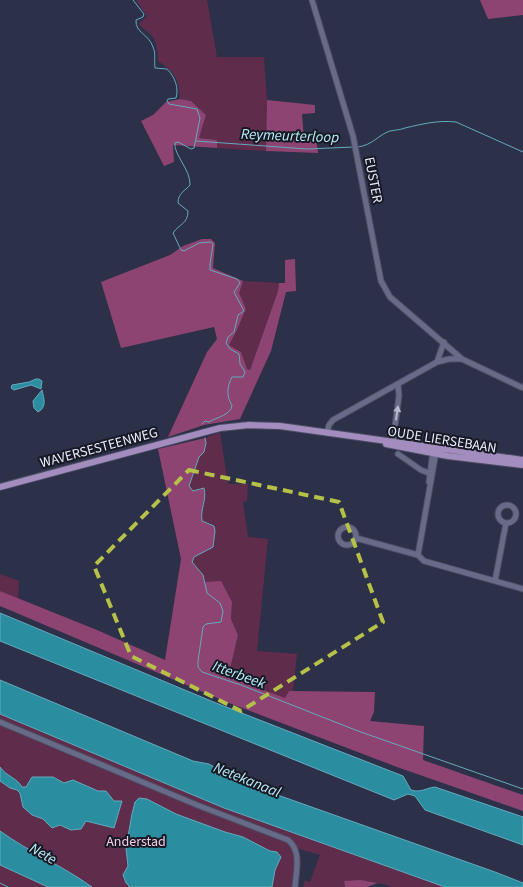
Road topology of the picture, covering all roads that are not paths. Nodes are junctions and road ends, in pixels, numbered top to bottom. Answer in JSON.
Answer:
{"nodes":[{"id":1,"x":312,"y":0,"type":"edge"},
{"id":2,"x":444,"y":342,"type":"junction"},
{"id":3,"x":462,"y":359,"type":"junction"},
{"id":4,"x":437,"y":362,"type":"junction"},
{"id":5,"x":398,"y":384,"type":"junction"},
{"id":6,"x":523,"y":388,"type":"edge"},
{"id":7,"x":204,"y":432,"type":"joint"},
{"id":8,"x":327,"y":433,"type":"junction"},
{"id":9,"x":358,"y":437,"type":"junction"},
{"id":10,"x":393,"y":441,"type":"junction"},
{"id":11,"x":434,"y":451,"type":"junction"},
{"id":12,"x":398,"y":454,"type":"dead end"},
{"id":13,"x":523,"y":460,"type":"edge"},
{"id":14,"x":523,"y":466,"type":"edge"},
{"id":15,"x":431,"y":474,"type":"junction"},
{"id":16,"x":0,"y":487,"type":"edge"},
{"id":17,"x":506,"y":523,"type":"dead end"},
{"id":18,"x":356,"y":538,"type":"dead end"},
{"id":19,"x":418,"y":555,"type":"junction"},
{"id":20,"x":496,"y":581,"type":"junction"},
{"id":21,"x":523,"y":589,"type":"edge"},
{"id":22,"x":0,"y":722,"type":"edge"},
{"id":23,"x":295,"y":887,"type":"edge"}],
"edges":[{"from":1,"to":2,"type":"street","name":"EUSTER"},
{"from":2,"to":3,"type":"street","name":"EUSTER"},
{"from":2,"to":4,"type":"street"},
{"from":3,"to":4,"type":"street"},
{"from":3,"to":6,"type":"street"},
{"from":4,"to":5,"type":"street"},
{"from":5,"to":8,"type":"street"},
{"from":10,"to":5,"type":"street","one_way":true},
{"from":7,"to":8,"type":"main road","name":"OUDE LIERSEBAAN"},
{"from":7,"to":16,"type":"main road","name":"WAVERSESTEENWEG"},
{"from":8,"to":9,"type":"main road","name":"OUDE LIERSEBAAN"},
{"from":9,"to":10,"type":"main road","name":"OUDE LIERSEBAAN"},
{"from":9,"to":11,"type":"main road","name":"OUDE LIERSEBAAN"},
{"from":10,"to":11,"type":"main road","name":"OUDE LIERSEBAAN"},
{"from":11,"to":13,"type":"main road","name":"OUDE LIERSEBAAN"},
{"from":11,"to":14,"type":"main road","name":"OUDE LIERSEBAAN"},
{"from":11,"to":15,"type":"street"},
{"from":12,"to":15,"type":"street"},
{"from":15,"to":19,"type":"street"},
{"from":17,"to":20,"type":"street"},
{"from":18,"to":19,"type":"street"},
{"from":19,"to":20,"type":"street"},
{"from":20,"to":21,"type":"street"},
{"from":22,"to":23,"type":"street"}]}
